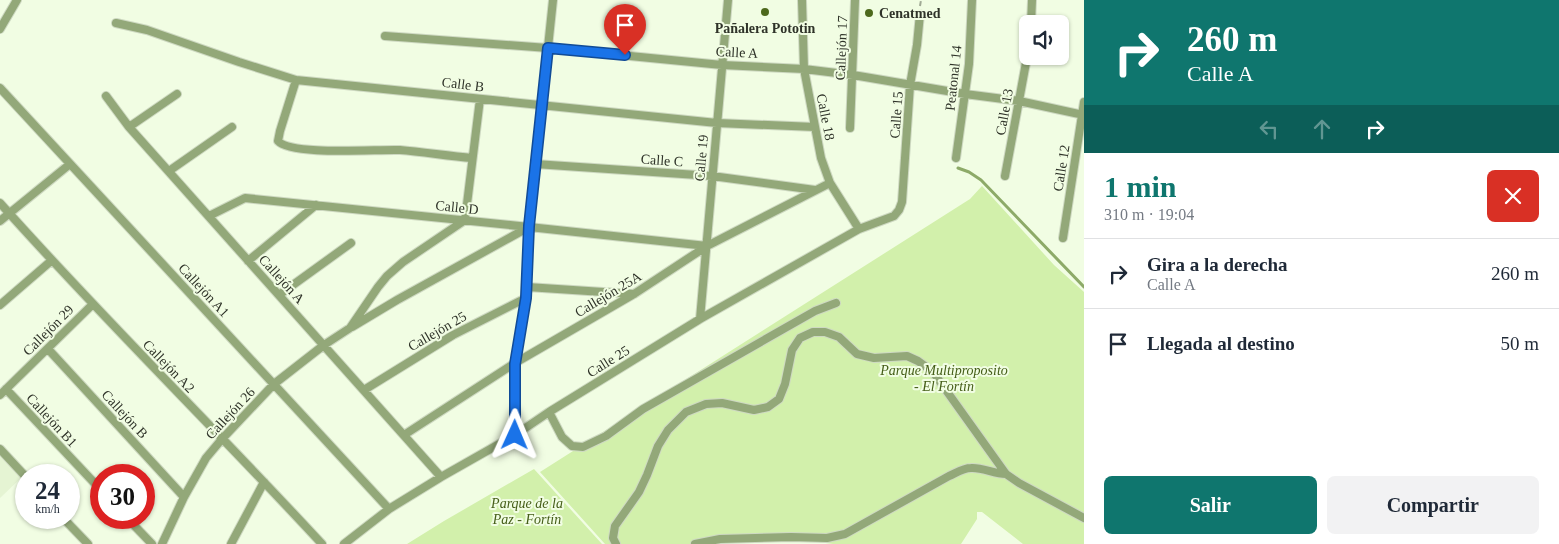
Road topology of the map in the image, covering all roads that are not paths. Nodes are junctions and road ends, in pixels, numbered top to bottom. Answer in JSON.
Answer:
{"nodes":[{"id":1,"x":16,"y":0,"type":"edge"},
{"id":2,"x":553,"y":0,"type":"edge"},
{"id":3,"x":728,"y":0,"type":"edge"},
{"id":4,"x":802,"y":0,"type":"edge"},
{"id":5,"x":855,"y":0,"type":"edge"},
{"id":6,"x":972,"y":0,"type":"edge"},
{"id":7,"x":1032,"y":0,"type":"edge"},
{"id":8,"x":920,"y":14,"type":"dead end"},
{"id":9,"x":1031,"y":15,"type":"edge"},
{"id":10,"x":116,"y":24,"type":"dead end"},
{"id":11,"x":0,"y":28,"type":"edge"},
{"id":12,"x":385,"y":36,"type":"dead end"},
{"id":13,"x":548,"y":48,"type":"junction"},
{"id":14,"x":722,"y":65,"type":"junction"},
{"id":15,"x":1026,"y":65,"type":"edge"},
{"id":16,"x":804,"y":68,"type":"junction"},
{"id":17,"x":853,"y":74,"type":"junction"},
{"id":18,"x":296,"y":80,"type":"junction"},
{"id":19,"x":910,"y":85,"type":"junction"},
{"id":20,"x":0,"y":88,"type":"edge"},
{"id":21,"x":177,"y":94,"type":"dead end"},
{"id":22,"x":964,"y":94,"type":"junction"},
{"id":23,"x":106,"y":96,"type":"dead end"},
{"id":24,"x":480,"y":99,"type":"junction"},
{"id":25,"x":1019,"y":101,"type":"junction"},
{"id":26,"x":1084,"y":102,"type":"edge"},
{"id":27,"x":542,"y":106,"type":"junction"},
{"id":28,"x":1083,"y":115,"type":"edge"},
{"id":29,"x":717,"y":123,"type":"junction"},
{"id":30,"x":130,"y":127,"type":"junction"},
{"id":31,"x":232,"y":127,"type":"dead end"},
{"id":32,"x":815,"y":128,"type":"junction"},
{"id":33,"x":850,"y":128,"type":"dead end"},
{"id":34,"x":472,"y":158,"type":"junction"},
{"id":35,"x":956,"y":158,"type":"dead end"},
{"id":36,"x":70,"y":164,"type":"junction"},
{"id":37,"x":536,"y":164,"type":"junction"},
{"id":38,"x":169,"y":171,"type":"junction"},
{"id":39,"x":712,"y":176,"type":"junction"},
{"id":40,"x":1005,"y":176,"type":"dead end"},
{"id":41,"x":830,"y":183,"type":"junction"},
{"id":42,"x":815,"y":190,"type":"junction"},
{"id":43,"x":0,"y":204,"type":"edge"},
{"id":44,"x":316,"y":206,"type":"junction"},
{"id":45,"x":9,"y":214,"type":"junction"},
{"id":46,"x":209,"y":216,"type":"junction"},
{"id":47,"x":894,"y":216,"type":"joint"},
{"id":48,"x":465,"y":220,"type":"junction"},
{"id":49,"x":0,"y":221,"type":"edge"},
{"id":50,"x":529,"y":226,"type":"junction"},
{"id":51,"x":859,"y":229,"type":"junction"},
{"id":52,"x":1063,"y":238,"type":"dead end"},
{"id":53,"x":350,"y":242,"type":"dead end"},
{"id":54,"x":707,"y":246,"type":"junction"},
{"id":55,"x":51,"y":261,"type":"junction"},
{"id":56,"x":248,"y":261,"type":"junction"},
{"id":57,"x":527,"y":287,"type":"junction"},
{"id":58,"x":634,"y":294,"type":"junction"},
{"id":59,"x":279,"y":295,"type":"junction"},
{"id":60,"x":526,"y":298,"type":"junction"},
{"id":61,"x":0,"y":304,"type":"edge"},
{"id":62,"x":93,"y":304,"type":"junction"},
{"id":63,"x":836,"y":304,"type":"dead end"},
{"id":64,"x":700,"y":319,"type":"junction"},
{"id":65,"x":350,"y":328,"type":"junction"},
{"id":66,"x":324,"y":346,"type":"junction"},
{"id":67,"x":48,"y":348,"type":"junction"},
{"id":68,"x":515,"y":364,"type":"junction"},
{"id":69,"x":274,"y":384,"type":"junction"},
{"id":70,"x":364,"y":390,"type":"junction"},
{"id":71,"x":3,"y":392,"type":"edge"},
{"id":72,"x":549,"y":412,"type":"junction"},
{"id":73,"x":404,"y":435,"type":"junction"},
{"id":74,"x":515,"y":435,"type":"junction"},
{"id":75,"x":222,"y":439,"type":"junction"},
{"id":76,"x":0,"y":449,"type":"edge"},
{"id":77,"x":15,"y":465,"type":"edge"},
{"id":78,"x":1006,"y":474,"type":"junction"},
{"id":79,"x":441,"y":478,"type":"junction"},
{"id":80,"x":90,"y":479,"type":"edge"},
{"id":81,"x":264,"y":482,"type":"junction"},
{"id":82,"x":184,"y":496,"type":"junction"},
{"id":83,"x":389,"y":509,"type":"junction"},
{"id":84,"x":1084,"y":518,"type":"edge"},
{"id":85,"x":74,"y":529,"type":"edge"},
{"id":86,"x":138,"y":529,"type":"edge"},
{"id":87,"x":235,"y":542,"type":"edge"},
{"id":88,"x":88,"y":544,"type":"edge"},
{"id":89,"x":152,"y":544,"type":"edge"},
{"id":90,"x":162,"y":544,"type":"edge"},
{"id":91,"x":322,"y":544,"type":"edge"},
{"id":92,"x":344,"y":544,"type":"edge"},
{"id":93,"x":616,"y":544,"type":"edge"},
{"id":94,"x":695,"y":544,"type":"edge"}],
"edges":[{"from":1,"to":11,"type":"street"},
{"from":2,"to":13,"type":"street"},
{"from":3,"to":14,"type":"street","name":"Calle 19"},
{"from":4,"to":16,"type":"street","name":"Calle 18"},
{"from":5,"to":17,"type":"street","name":"Callejón 17"},
{"from":6,"to":22,"type":"street","name":"Peatonal 14"},
{"from":7,"to":9,"type":"street"},
{"from":8,"to":19,"type":"street","name":"Calle 15"},
{"from":10,"to":18,"type":"street","name":"Calle B"},
{"from":12,"to":13,"type":"street","name":"Calle A"},
{"from":13,"to":14,"type":"street","name":"Calle A"},
{"from":13,"to":27,"type":"street"},
{"from":14,"to":16,"type":"street","name":"Calle A"},
{"from":14,"to":29,"type":"street","name":"Calle 19"},
{"from":15,"to":25,"type":"street","name":"Calle 13"},
{"from":16,"to":17,"type":"street","name":"Calle A"},
{"from":16,"to":32,"type":"street","name":"Calle 18"},
{"from":17,"to":19,"type":"street","name":"Calle A"},
{"from":17,"to":33,"type":"street","name":"Callejón 17"},
{"from":18,"to":24,"type":"street","name":"Calle B"},
{"from":18,"to":34,"type":"street"},
{"from":19,"to":22,"type":"street","name":"Calle A"},
{"from":19,"to":47,"type":"street","name":"Calle 15"},
{"from":20,"to":36,"type":"street","name":"Callejón A1"},
{"from":21,"to":30,"type":"street"},
{"from":22,"to":25,"type":"street","name":"Calle A"},
{"from":22,"to":35,"type":"street","name":"Peatonal 14"},
{"from":23,"to":30,"type":"street","name":"Callejón A"},
{"from":24,"to":27,"type":"street","name":"Calle B"},
{"from":24,"to":34,"type":"street"},
{"from":25,"to":28,"type":"street","name":"Calle A"},
{"from":25,"to":40,"type":"street","name":"Calle 13"},
{"from":26,"to":28,"type":"street","name":"Calle 12"},
{"from":27,"to":29,"type":"street","name":"Calle B"},
{"from":27,"to":37,"type":"street"},
{"from":28,"to":52,"type":"street","name":"Calle 12"},
{"from":29,"to":32,"type":"street","name":"Calle B"},
{"from":29,"to":39,"type":"street","name":"Calle 19"},
{"from":30,"to":38,"type":"street","name":"Callejón A"},
{"from":31,"to":38,"type":"street"},
{"from":32,"to":41,"type":"street","name":"Calle 18"},
{"from":34,"to":48,"type":"street"},
{"from":36,"to":45,"type":"street"},
{"from":36,"to":69,"type":"street","name":"Callejón A1"},
{"from":37,"to":39,"type":"street","name":"Calle C"},
{"from":37,"to":50,"type":"street"},
{"from":38,"to":46,"type":"street","name":"Callejón A"},
{"from":39,"to":42,"type":"street","name":"Calle C"},
{"from":39,"to":54,"type":"street","name":"Calle 19"},
{"from":41,"to":42,"type":"street","name":"Callejón 25A"},
{"from":41,"to":51,"type":"street","name":"Calle 18"},
{"from":42,"to":54,"type":"street","name":"Callejón 25A"},
{"from":43,"to":45,"type":"street","name":"Callejón A2"},
{"from":44,"to":46,"type":"street","name":"Calle D"},
{"from":44,"to":48,"type":"street","name":"Calle D"},
{"from":44,"to":56,"type":"street"},
{"from":45,"to":49,"type":"street"},
{"from":45,"to":55,"type":"street","name":"Callejón A2"},
{"from":46,"to":56,"type":"street","name":"Callejón A"},
{"from":47,"to":51,"type":"street","name":"Calle 25"},
{"from":48,"to":50,"type":"street","name":"Calle D"},
{"from":48,"to":65,"type":"street","name":"Callejón 26"},
{"from":50,"to":54,"type":"street","name":"Calle D"},
{"from":50,"to":57,"type":"street"},
{"from":50,"to":65,"type":"street","name":"Callejón 26"},
{"from":51,"to":64,"type":"street","name":"Calle 25"},
{"from":53,"to":59,"type":"street"},
{"from":54,"to":58,"type":"street","name":"Callejón 25A"},
{"from":54,"to":64,"type":"street","name":"Calle 19"},
{"from":55,"to":61,"type":"street"},
{"from":55,"to":62,"type":"street","name":"Callejón A2"},
{"from":56,"to":59,"type":"street","name":"Callejón A"},
{"from":57,"to":58,"type":"street"},
{"from":57,"to":60,"type":"street"},
{"from":58,"to":68,"type":"street","name":"Callejón 25A"},
{"from":59,"to":66,"type":"street","name":"Callejón A"},
{"from":60,"to":68,"type":"street"},
{"from":60,"to":70,"type":"street","name":"Callejón 25"},
{"from":62,"to":67,"type":"street","name":"Callejón 29"},
{"from":62,"to":75,"type":"street","name":"Callejón A2"},
{"from":63,"to":72,"type":"street"},
{"from":64,"to":72,"type":"street","name":"Calle 25"},
{"from":65,"to":66,"type":"street","name":"Callejón 26"},
{"from":66,"to":69,"type":"street","name":"Callejón 26"},
{"from":66,"to":70,"type":"street","name":"Callejón A"},
{"from":67,"to":71,"type":"street","name":"Callejón 29"},
{"from":67,"to":82,"type":"street","name":"Callejón B"},
{"from":68,"to":73,"type":"street","name":"Callejón 25A"},
{"from":68,"to":74,"type":"street"},
{"from":69,"to":75,"type":"street","name":"Callejón 26"},
{"from":69,"to":83,"type":"street","name":"Callejón A1"},
{"from":70,"to":73,"type":"street","name":"Callejón A"},
{"from":71,"to":80,"type":"street","name":"Callejón B1"},
{"from":72,"to":74,"type":"street","name":"Calle 25"},
{"from":73,"to":79,"type":"street","name":"Callejón A"},
{"from":74,"to":79,"type":"street","name":"Calle 25"},
{"from":75,"to":81,"type":"street","name":"Callejón A2"},
{"from":75,"to":82,"type":"street","name":"Callejón 26"},
{"from":76,"to":77,"type":"street"},
{"from":78,"to":84,"type":"street"},
{"from":78,"to":93,"type":"street"},
{"from":78,"to":94,"type":"street"},
{"from":79,"to":83,"type":"street","name":"Calle 25"},
{"from":81,"to":87,"type":"street"},
{"from":81,"to":91,"type":"street","name":"Callejón A2"},
{"from":82,"to":90,"type":"street","name":"Callejón 26"},
{"from":83,"to":92,"type":"street","name":"Calle 25"},
{"from":85,"to":88,"type":"street"},
{"from":86,"to":89,"type":"street"}]}
